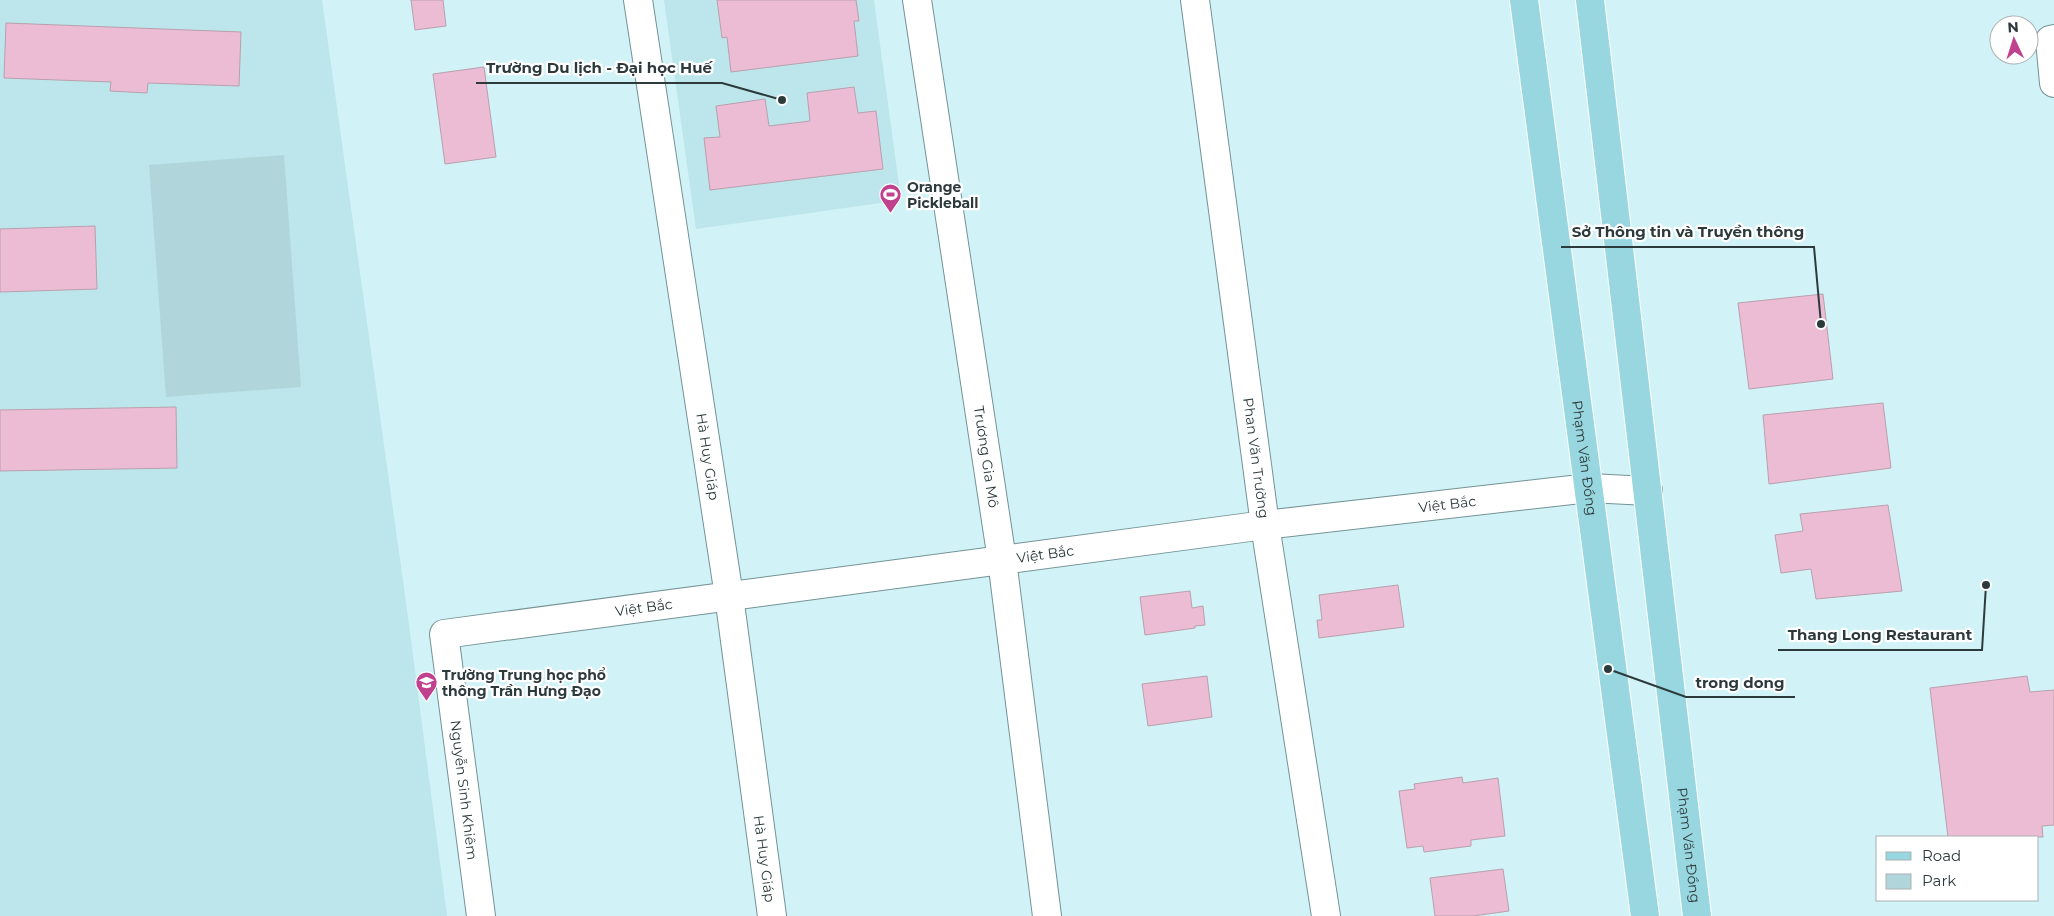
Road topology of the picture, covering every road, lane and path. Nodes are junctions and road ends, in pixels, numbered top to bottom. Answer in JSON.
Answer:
{"nodes":[{"id":1,"x":638,"y":0,"type":"edge"},
{"id":2,"x":917,"y":0,"type":"edge"},
{"id":3,"x":1195,"y":0,"type":"edge"},
{"id":4,"x":1524,"y":0,"type":"edge"},
{"id":5,"x":1590,"y":0,"type":"edge"},
{"id":6,"x":2054,"y":39,"type":"edge"},
{"id":7,"x":2054,"y":83,"type":"edge"},
{"id":8,"x":1589,"y":488,"type":"junction"},
{"id":9,"x":1648,"y":491,"type":"junction"},
{"id":10,"x":1265,"y":525,"type":"junction"},
{"id":11,"x":1002,"y":560,"type":"junction"},
{"id":12,"x":729,"y":596,"type":"junction"},
{"id":13,"x":444,"y":634,"type":"joint"},
{"id":14,"x":481,"y":916,"type":"edge"},
{"id":15,"x":772,"y":916,"type":"edge"},
{"id":16,"x":1047,"y":916,"type":"edge"},
{"id":17,"x":1326,"y":916,"type":"edge"},
{"id":18,"x":1645,"y":916,"type":"edge"},
{"id":19,"x":1697,"y":916,"type":"edge"}],
"edges":[{"from":1,"to":12,"type":"street","name":"Hà Huy Giáp"},
{"from":2,"to":11,"type":"street","name":"Trương Gia Mô"},
{"from":3,"to":10,"type":"street","name":"Phan Văn Trường"},
{"from":4,"to":8,"type":"main road","name":"Phạm Văn Đồng"},
{"from":5,"to":9,"type":"main road","name":"Phạm Văn Đồng"},
{"from":6,"to":7,"type":"street"},
{"from":8,"to":9,"type":"street","name":"Việt Bắc"},
{"from":8,"to":10,"type":"street","name":"Việt Bắc"},
{"from":8,"to":18,"type":"main road","name":"Phạm Văn Đồng"},
{"from":9,"to":19,"type":"main road","name":"Phạm Văn Đồng"},
{"from":10,"to":11,"type":"street","name":"Việt Bắc"},
{"from":10,"to":17,"type":"street","name":"Phan Văn Trường"},
{"from":11,"to":12,"type":"street","name":"Việt Bắc"},
{"from":11,"to":16,"type":"street","name":"Trương Gia Mô"},
{"from":12,"to":13,"type":"street","name":"Việt Bắc"},
{"from":12,"to":15,"type":"street","name":"Hà Huy Giáp"},
{"from":13,"to":14,"type":"street","name":"Nguyễn Sinh Khiêm"}]}
